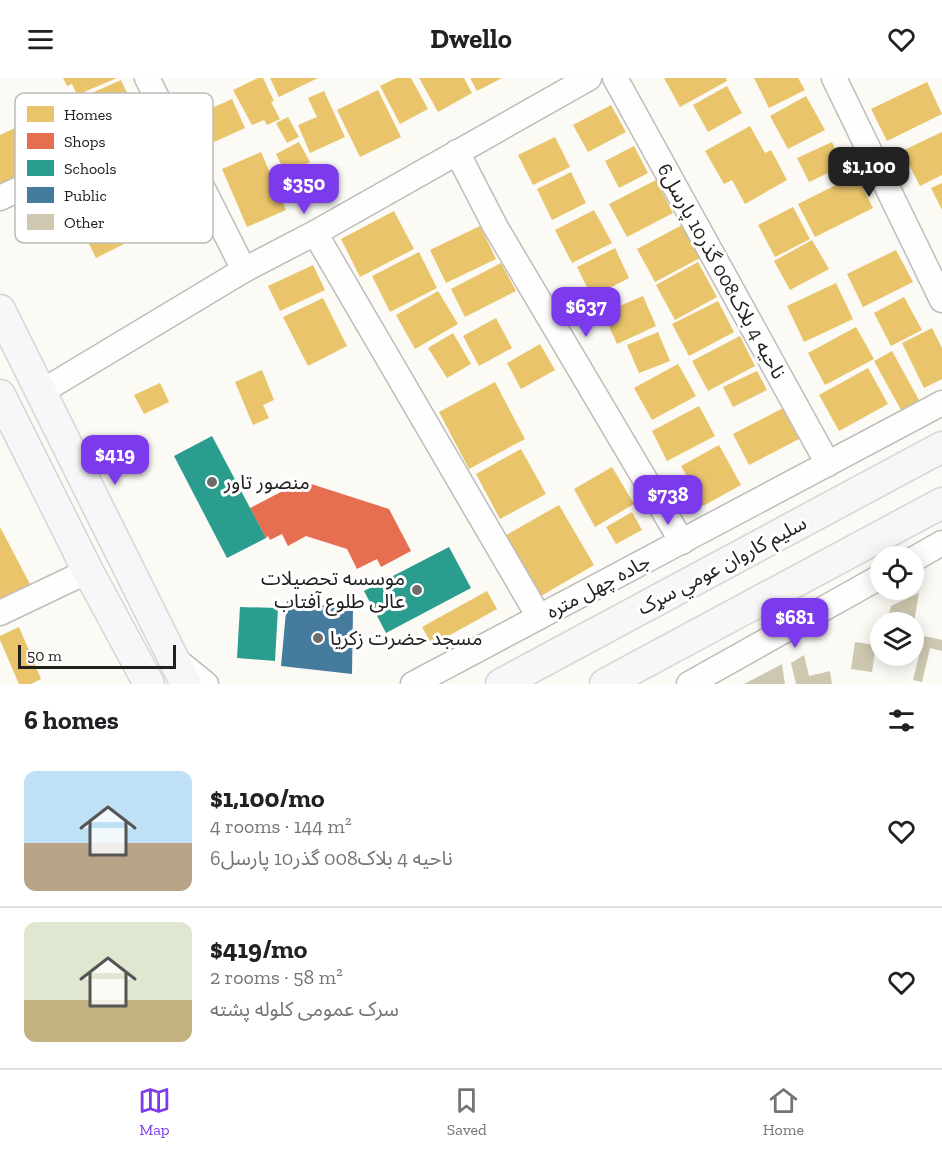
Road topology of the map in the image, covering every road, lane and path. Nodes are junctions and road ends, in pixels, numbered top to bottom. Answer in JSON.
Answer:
{"nodes":[{"id":1,"x":148,"y":78,"type":"edge"},
{"id":2,"x":589,"y":78,"type":"edge"},
{"id":3,"x":615,"y":78,"type":"edge"},
{"id":4,"x":834,"y":78,"type":"edge"},
{"id":5,"x":156,"y":93,"type":"edge"},
{"id":6,"x":457,"y":152,"type":"junction"},
{"id":7,"x":15,"y":191,"type":"edge"},
{"id":8,"x":0,"y":198,"type":"edge"},
{"id":9,"x":213,"y":208,"type":"edge"},
{"id":10,"x":315,"y":233,"type":"junction"},
{"id":11,"x":244,"y":270,"type":"junction"},
{"id":12,"x":942,"y":300,"type":"edge"},
{"id":13,"x":0,"y":310,"type":"edge"},
{"id":14,"x":41,"y":392,"type":"junction"},
{"id":15,"x":0,"y":395,"type":"edge"},
{"id":16,"x":942,"y":403,"type":"edge"},
{"id":17,"x":942,"y":447,"type":"edge"},
{"id":18,"x":828,"y":464,"type":"junction"},
{"id":19,"x":942,"y":503,"type":"edge"},
{"id":20,"x":682,"y":542,"type":"junction"},
{"id":21,"x":942,"y":543,"type":"edge"},
{"id":22,"x":924,"y":553,"type":"edge"},
{"id":23,"x":88,"y":572,"type":"junction"},
{"id":24,"x":870,"y":583,"type":"edge"},
{"id":25,"x":0,"y":613,"type":"edge"},
{"id":26,"x":539,"y":617,"type":"junction"},
{"id":27,"x":172,"y":656,"type":"junction"},
{"id":28,"x":143,"y":678,"type":"edge"},
{"id":29,"x":186,"y":684,"type":"edge"},
{"id":30,"x":206,"y":684,"type":"edge"},
{"id":31,"x":413,"y":684,"type":"edge"},
{"id":32,"x":501,"y":684,"type":"edge"},
{"id":33,"x":605,"y":684,"type":"edge"},
{"id":34,"x":689,"y":684,"type":"edge"}],
"edges":[{"from":1,"to":5,"type":"street"},
{"from":2,"to":6,"type":"street"},
{"from":3,"to":18,"type":"street","name":"ناحیه 4 بلاک008 گذر10 پارسل6"},
{"from":4,"to":12,"type":"street"},
{"from":6,"to":10,"type":"street"},
{"from":6,"to":20,"type":"street"},
{"from":7,"to":8,"type":"street"},
{"from":9,"to":11,"type":"street"},
{"from":10,"to":11,"type":"street"},
{"from":10,"to":26,"type":"street"},
{"from":11,"to":14,"type":"street"},
{"from":13,"to":14,"type":"main road"},
{"from":14,"to":27,"type":"main road"},
{"from":15,"to":23,"type":"main road"},
{"from":16,"to":18,"type":"street","name":"جاده چهل متره"},
{"from":17,"to":32,"type":"main road","name":"سلیم کاروان عومي سړک"},
{"from":18,"to":20,"type":"street","name":"جاده چهل متره"},
{"from":19,"to":33,"type":"main road"},
{"from":20,"to":26,"type":"street","name":"جاده چهل متره"},
{"from":21,"to":22,"type":"street"},
{"from":23,"to":25,"type":"street"},
{"from":23,"to":28,"type":"main road"},
{"from":24,"to":34,"type":"street"},
{"from":26,"to":31,"type":"street","name":"جاده چهل متره"},
{"from":27,"to":29,"type":"main road"},
{"from":27,"to":30,"type":"street"}]}
